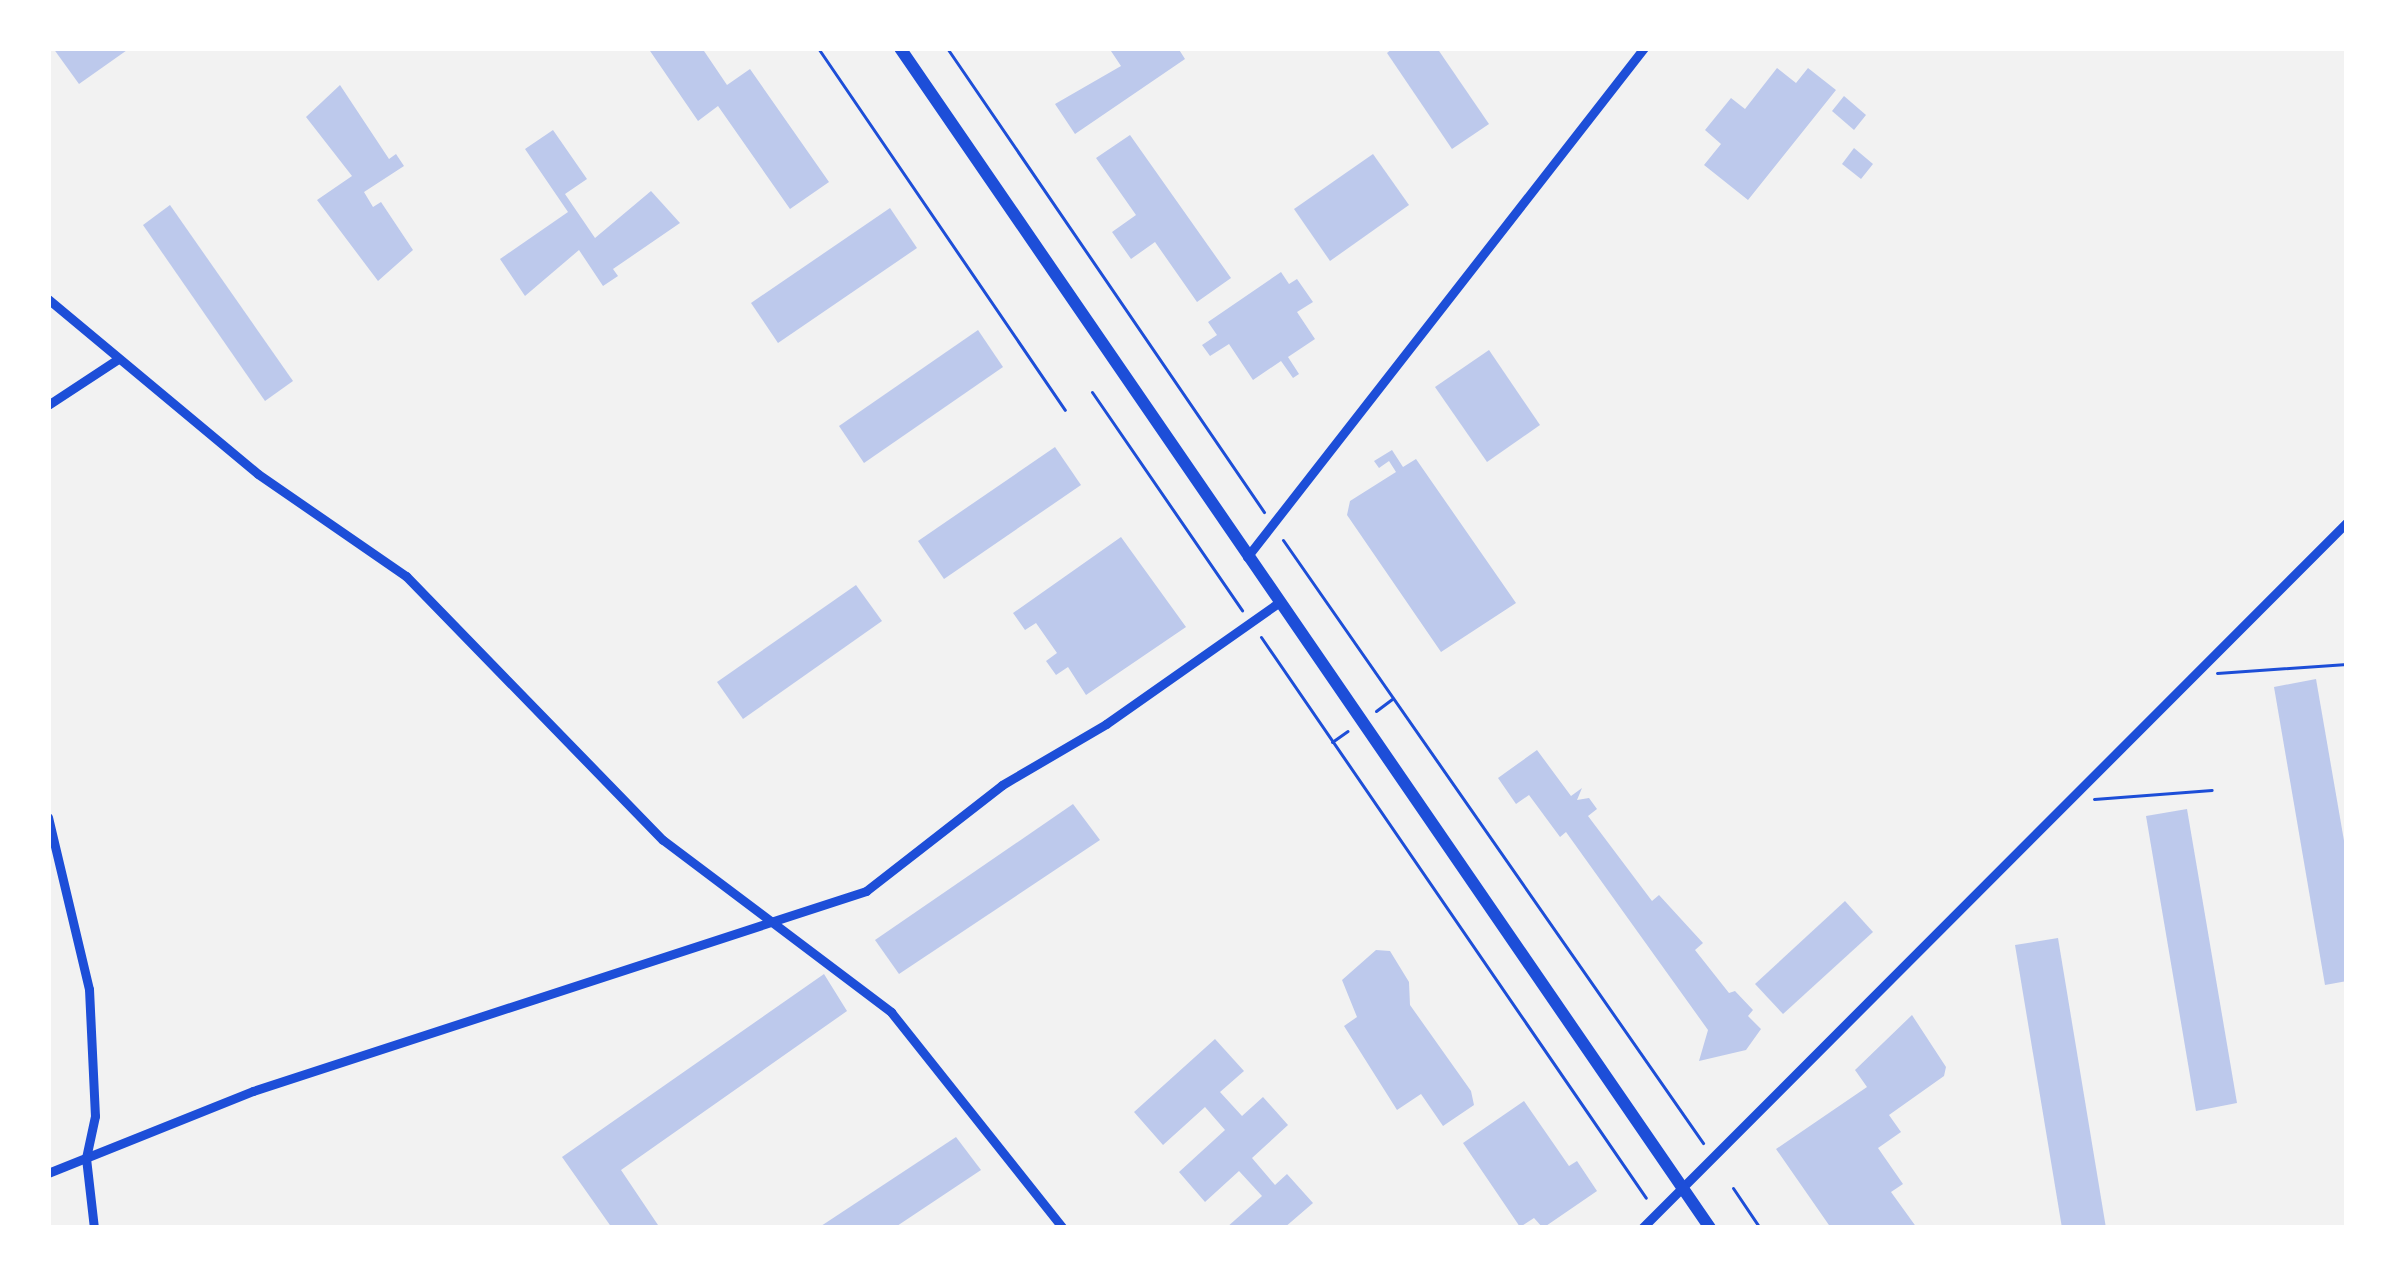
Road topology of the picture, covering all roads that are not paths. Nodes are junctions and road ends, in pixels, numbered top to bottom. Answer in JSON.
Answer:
{"nodes":[{"id":1,"x":900,"y":48,"type":"edge"},
{"id":2,"x":1644,"y":48,"type":"edge"},
{"id":3,"x":48,"y":299,"type":"edge"},
{"id":4,"x":118,"y":359,"type":"junction"},
{"id":5,"x":48,"y":405,"type":"edge"},
{"id":6,"x":2347,"y":522,"type":"edge"},
{"id":7,"x":1247,"y":556,"type":"junction"},
{"id":8,"x":1278,"y":603,"type":"junction"},
{"id":9,"x":48,"y":817,"type":"edge"},
{"id":10,"x":768,"y":921,"type":"junction"},
{"id":11,"x":86,"y":1158,"type":"junction"},
{"id":12,"x":48,"y":1173,"type":"edge"},
{"id":13,"x":1682,"y":1186,"type":"junction"},
{"id":14,"x":94,"y":1228,"type":"edge"},
{"id":15,"x":1064,"y":1228,"type":"edge"},
{"id":16,"x":1642,"y":1228,"type":"edge"},
{"id":17,"x":1710,"y":1228,"type":"edge"}],
"edges":[{"from":1,"to":7,"type":"main road"},
{"from":2,"to":7,"type":"street"},
{"from":3,"to":4,"type":"street"},
{"from":4,"to":5,"type":"street"},
{"from":4,"to":10,"type":"street"},
{"from":6,"to":13,"type":"street"},
{"from":7,"to":8,"type":"main road"},
{"from":8,"to":10,"type":"street"},
{"from":8,"to":13,"type":"main road"},
{"from":9,"to":11,"type":"street"},
{"from":10,"to":11,"type":"street"},
{"from":10,"to":15,"type":"street"},
{"from":11,"to":12,"type":"street"},
{"from":11,"to":14,"type":"street"},
{"from":13,"to":16,"type":"street"},
{"from":13,"to":17,"type":"main road"}]}
